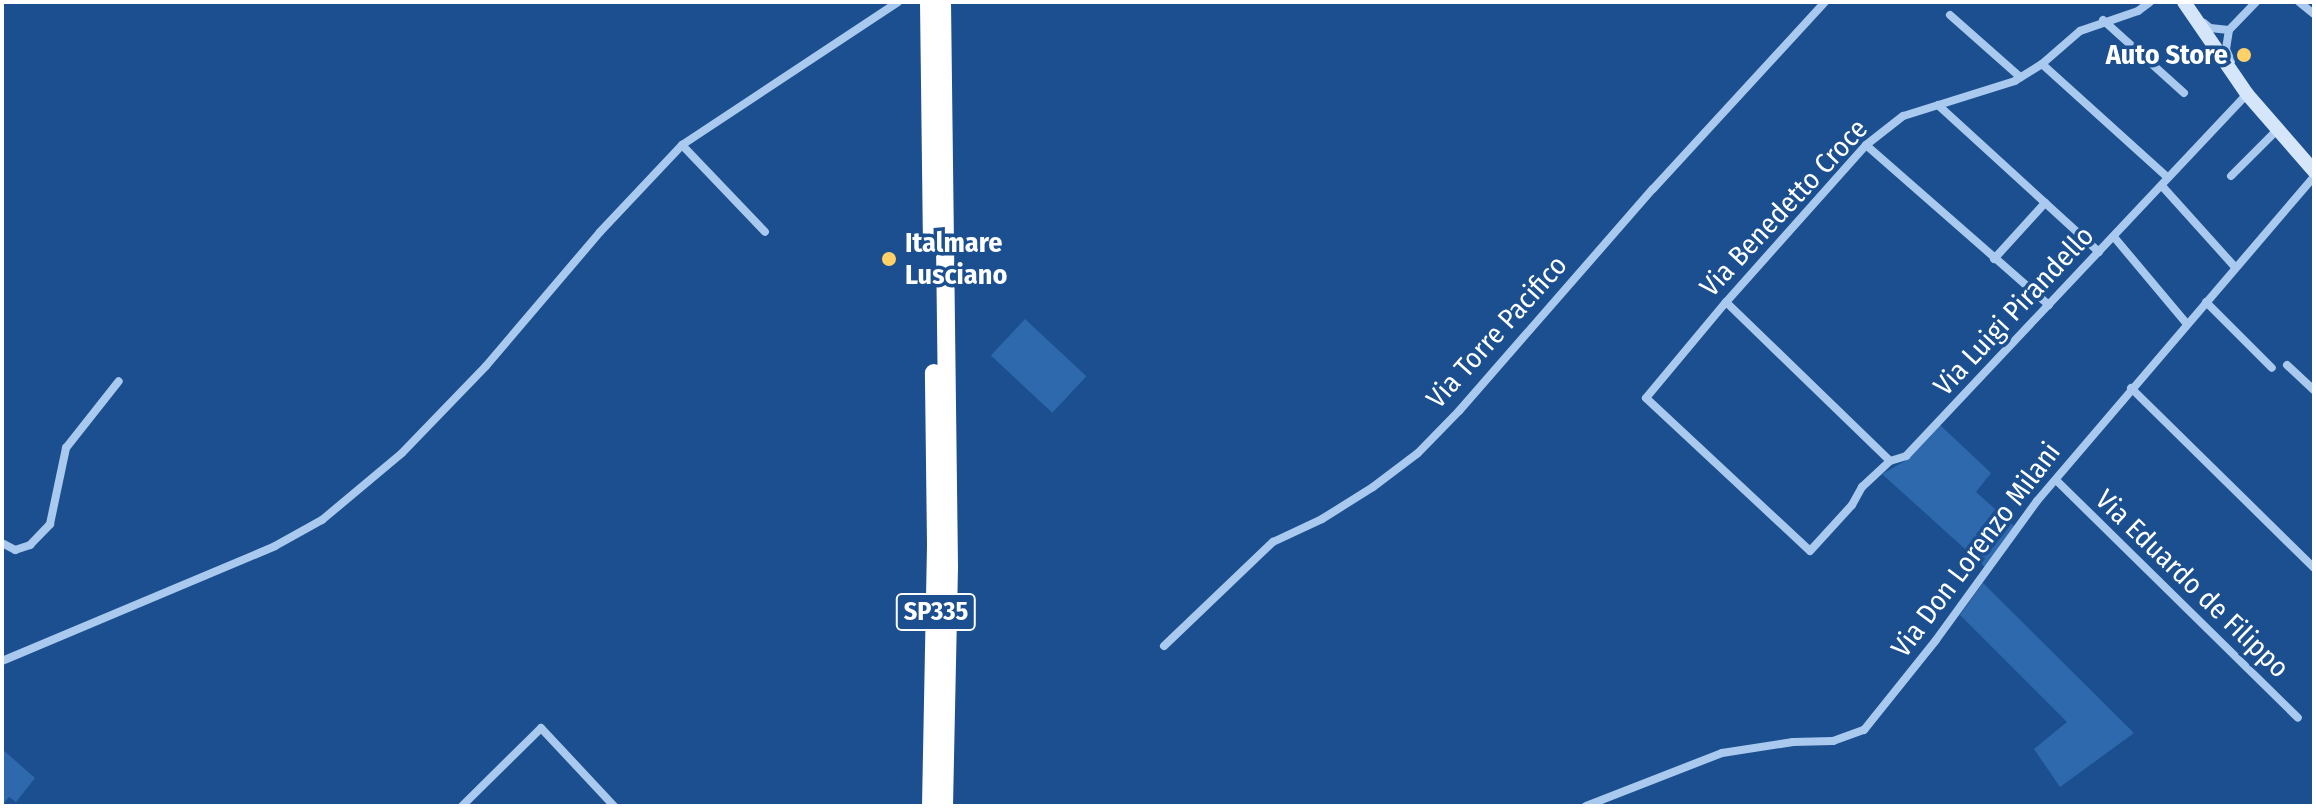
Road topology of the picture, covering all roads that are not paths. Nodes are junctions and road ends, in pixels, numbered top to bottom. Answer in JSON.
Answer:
{"nodes":[{"id":1,"x":898,"y":2,"type":"edge"},
{"id":2,"x":929,"y":2,"type":"edge"},
{"id":3,"x":942,"y":2,"type":"edge"},
{"id":4,"x":1825,"y":2,"type":"edge"},
{"id":5,"x":2150,"y":2,"type":"edge"},
{"id":6,"x":2186,"y":2,"type":"edge"},
{"id":7,"x":2256,"y":2,"type":"edge"},
{"id":8,"x":2299,"y":2,"type":"edge"},
{"id":9,"x":2314,"y":14,"type":"edge"},
{"id":10,"x":1950,"y":15,"type":"dead end"},
{"id":11,"x":2103,"y":20,"type":"junction"},
{"id":12,"x":2229,"y":30,"type":"junction"},
{"id":13,"x":2042,"y":64,"type":"junction"},
{"id":14,"x":2020,"y":77,"type":"junction"},
{"id":15,"x":2184,"y":93,"type":"dead end"},
{"id":16,"x":2246,"y":93,"type":"junction"},
{"id":17,"x":1938,"y":105,"type":"junction"},
{"id":18,"x":2278,"y":129,"type":"junction"},
{"id":19,"x":682,"y":145,"type":"junction"},
{"id":20,"x":1866,"y":145,"type":"junction"},
{"id":21,"x":2313,"y":170,"type":"edge"},
{"id":22,"x":2231,"y":176,"type":"dead end"},
{"id":23,"x":2167,"y":177,"type":"junction"},
{"id":24,"x":2162,"y":186,"type":"junction"},
{"id":25,"x":2045,"y":203,"type":"junction"},
{"id":26,"x":765,"y":232,"type":"dead end"},
{"id":27,"x":2114,"y":237,"type":"junction"},
{"id":28,"x":2099,"y":252,"type":"junction"},
{"id":29,"x":1994,"y":259,"type":"junction"},
{"id":30,"x":2235,"y":267,"type":"junction"},
{"id":31,"x":1726,"y":302,"type":"junction"},
{"id":32,"x":2206,"y":302,"type":"junction"},
{"id":33,"x":2049,"y":305,"type":"junction"},
{"id":34,"x":2187,"y":324,"type":"junction"},
{"id":35,"x":2287,"y":365,"type":"dead end"},
{"id":36,"x":2272,"y":368,"type":"dead end"},
{"id":37,"x":119,"y":381,"type":"dead end"},
{"id":38,"x":2131,"y":388,"type":"junction"},
{"id":39,"x":2314,"y":390,"type":"edge"},
{"id":40,"x":943,"y":422,"type":"junction"},
{"id":41,"x":1890,"y":461,"type":"junction"},
{"id":42,"x":2056,"y":480,"type":"junction"},
{"id":43,"x":2,"y":543,"type":"edge"},
{"id":44,"x":1810,"y":551,"type":"joint"},
{"id":45,"x":2314,"y":568,"type":"edge"},
{"id":46,"x":1164,"y":646,"type":"dead end"},
{"id":47,"x":2,"y":661,"type":"edge"},
{"id":48,"x":2298,"y":718,"type":"dead end"},
{"id":49,"x":462,"y":806,"type":"edge"},
{"id":50,"x":614,"y":806,"type":"edge"},
{"id":51,"x":931,"y":806,"type":"edge"},
{"id":52,"x":944,"y":806,"type":"edge"},
{"id":53,"x":1586,"y":806,"type":"edge"}],
"edges":[{"from":1,"to":19,"type":"street"},
{"from":2,"to":40,"type":"highway","number":"SP335"},
{"from":3,"to":40,"type":"highway","number":"SP335"},
{"from":4,"to":46,"type":"street","name":"Via Torre Pacifico"},
{"from":5,"to":11,"type":"street","name":"Via Benedetto Croce"},
{"from":6,"to":12,"type":"street"},
{"from":6,"to":16,"type":"main road"},
{"from":7,"to":12,"type":"street"},
{"from":8,"to":9,"type":"street"},
{"from":10,"to":14,"type":"street"},
{"from":11,"to":13,"type":"street","name":"Via Benedetto Croce"},
{"from":11,"to":15,"type":"street"},
{"from":12,"to":16,"type":"street"},
{"from":13,"to":14,"type":"street","name":"Via Benedetto Croce"},
{"from":13,"to":23,"type":"street"},
{"from":14,"to":17,"type":"street","name":"Via Benedetto Croce"},
{"from":16,"to":18,"type":"main road"},
{"from":16,"to":23,"type":"street","name":"Via Luigi Pirandello"},
{"from":17,"to":20,"type":"street","name":"Via Benedetto Croce"},
{"from":17,"to":25,"type":"street"},
{"from":18,"to":21,"type":"main road"},
{"from":18,"to":22,"type":"street"},
{"from":19,"to":26,"type":"street"},
{"from":19,"to":47,"type":"street"},
{"from":20,"to":29,"type":"street"},
{"from":20,"to":31,"type":"street","name":"Via Benedetto Croce"},
{"from":21,"to":30,"type":"street","name":"Via Don Lorenzo Milani"},
{"from":23,"to":24,"type":"street","name":"Via Luigi Pirandello"},
{"from":24,"to":27,"type":"street","name":"Via Luigi Pirandello"},
{"from":24,"to":30,"type":"street"},
{"from":25,"to":28,"type":"street"},
{"from":25,"to":29,"type":"street"},
{"from":27,"to":28,"type":"street","name":"Via Luigi Pirandello"},
{"from":27,"to":34,"type":"street"},
{"from":28,"to":33,"type":"street","name":"Via Luigi Pirandello"},
{"from":29,"to":33,"type":"street"},
{"from":30,"to":32,"type":"street","name":"Via Don Lorenzo Milani"},
{"from":31,"to":41,"type":"street"},
{"from":31,"to":44,"type":"street","name":"Via Benedetto Croce"},
{"from":32,"to":34,"type":"street","name":"Via Don Lorenzo Milani"},
{"from":32,"to":36,"type":"street"},
{"from":33,"to":41,"type":"street","name":"Via Luigi Pirandello"},
{"from":34,"to":38,"type":"street","name":"Via Don Lorenzo Milani"},
{"from":35,"to":39,"type":"street"},
{"from":37,"to":43,"type":"street"},
{"from":38,"to":42,"type":"street","name":"Via Don Lorenzo Milani"},
{"from":38,"to":45,"type":"street"},
{"from":40,"to":51,"type":"highway","number":"SP335"},
{"from":40,"to":52,"type":"highway","number":"SP335"},
{"from":41,"to":44,"type":"street","name":"Via Luigi Pirandello"},
{"from":42,"to":48,"type":"street","name":"Via Eduardo de Filippo"},
{"from":42,"to":53,"type":"street","name":"Via Don Lorenzo Milani"},
{"from":49,"to":50,"type":"street"}]}
